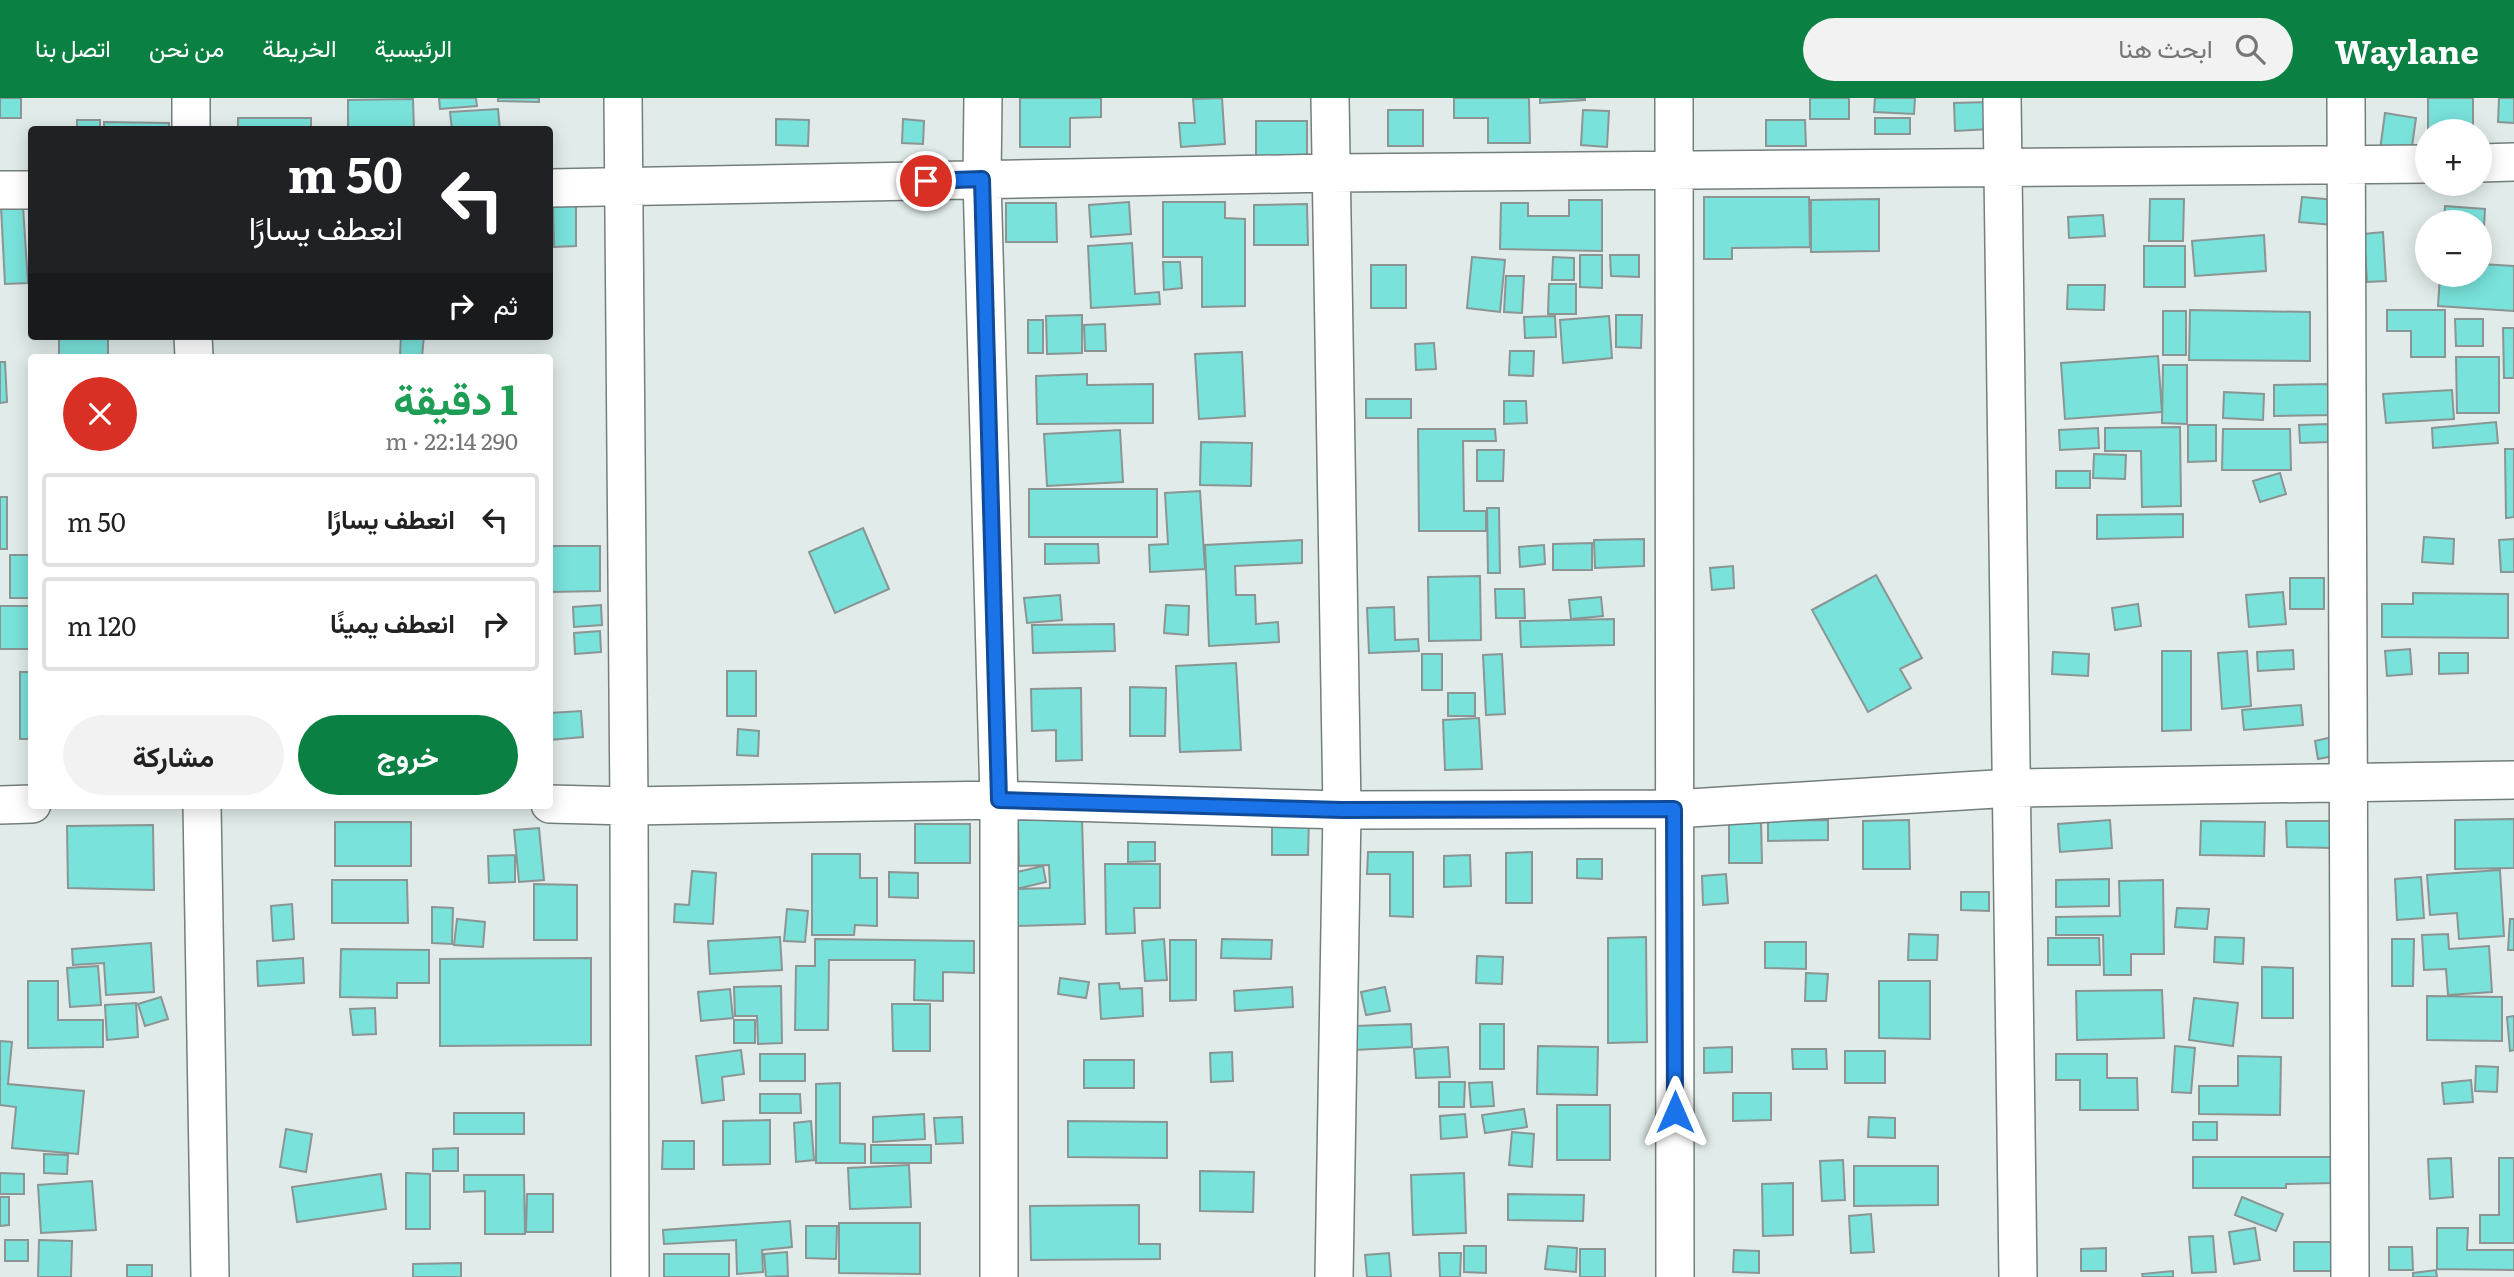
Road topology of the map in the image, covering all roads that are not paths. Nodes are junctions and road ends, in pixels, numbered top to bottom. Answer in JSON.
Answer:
{"nodes":[{"id":1,"x":191,"y":98,"type":"edge"},
{"id":2,"x":623,"y":98,"type":"edge"},
{"id":3,"x":983,"y":98,"type":"edge"},
{"id":4,"x":1330,"y":98,"type":"edge"},
{"id":5,"x":1674,"y":98,"type":"edge"},
{"id":6,"x":2002,"y":98,"type":"edge"},
{"id":7,"x":2346,"y":98,"type":"edge"},
{"id":8,"x":191,"y":126,"type":"edge"},
{"id":9,"x":2514,"y":162,"type":"edge"},
{"id":10,"x":2492,"y":163,"type":"edge"},
{"id":11,"x":2415,"y":164,"type":"edge"},
{"id":12,"x":2003,"y":166,"type":"junction"},
{"id":13,"x":2346,"y":166,"type":"junction"},
{"id":14,"x":1674,"y":169,"type":"junction"},
{"id":15,"x":1330,"y":173,"type":"junction"},
{"id":16,"x":982,"y":179,"type":"junction"},
{"id":17,"x":553,"y":188,"type":"edge"},
{"id":18,"x":623,"y":188,"type":"junction"},
{"id":19,"x":0,"y":190,"type":"edge"},
{"id":20,"x":28,"y":190,"type":"edge"},
{"id":21,"x":2514,"y":779,"type":"edge"},
{"id":22,"x":2348,"y":784,"type":"junction"},
{"id":23,"x":2011,"y":788,"type":"junction"},
{"id":24,"x":999,"y":800,"type":"junction"},
{"id":25,"x":28,"y":804,"type":"edge"},
{"id":26,"x":553,"y":804,"type":"edge"},
{"id":27,"x":0,"y":805,"type":"edge"},
{"id":28,"x":629,"y":806,"type":"junction"},
{"id":29,"x":202,"y":809,"type":"edge"},
{"id":30,"x":1674,"y":809,"type":"junction"},
{"id":31,"x":1342,"y":810,"type":"junction"},
{"id":32,"x":209,"y":1277,"type":"edge"},
{"id":33,"x":630,"y":1277,"type":"edge"},
{"id":34,"x":999,"y":1277,"type":"edge"},
{"id":35,"x":1334,"y":1277,"type":"edge"},
{"id":36,"x":1675,"y":1277,"type":"edge"},
{"id":37,"x":2018,"y":1277,"type":"edge"},
{"id":38,"x":2350,"y":1277,"type":"edge"}],
"edges":[{"from":1,"to":8,"type":"street"},
{"from":2,"to":18,"type":"street"},
{"from":3,"to":16,"type":"street"},
{"from":4,"to":15,"type":"street"},
{"from":5,"to":14,"type":"street"},
{"from":6,"to":12,"type":"street"},
{"from":7,"to":13,"type":"street"},
{"from":9,"to":10,"type":"street"},
{"from":11,"to":13,"type":"street"},
{"from":12,"to":13,"type":"street"},
{"from":12,"to":14,"type":"street"},
{"from":12,"to":23,"type":"street"},
{"from":13,"to":22,"type":"street"},
{"from":14,"to":15,"type":"street"},
{"from":14,"to":30,"type":"street"},
{"from":15,"to":16,"type":"street"},
{"from":15,"to":31,"type":"street"},
{"from":16,"to":18,"type":"street"},
{"from":16,"to":24,"type":"street"},
{"from":17,"to":18,"type":"street"},
{"from":18,"to":28,"type":"street"},
{"from":19,"to":20,"type":"street"},
{"from":21,"to":22,"type":"street"},
{"from":22,"to":23,"type":"street"},
{"from":22,"to":38,"type":"street"},
{"from":23,"to":30,"type":"street"},
{"from":23,"to":37,"type":"street"},
{"from":24,"to":28,"type":"street"},
{"from":24,"to":31,"type":"street"},
{"from":24,"to":34,"type":"street"},
{"from":25,"to":27,"type":"street"},
{"from":26,"to":28,"type":"street"},
{"from":28,"to":33,"type":"street"},
{"from":29,"to":32,"type":"street"},
{"from":30,"to":31,"type":"street"},
{"from":30,"to":36,"type":"street"},
{"from":31,"to":35,"type":"street"}]}
